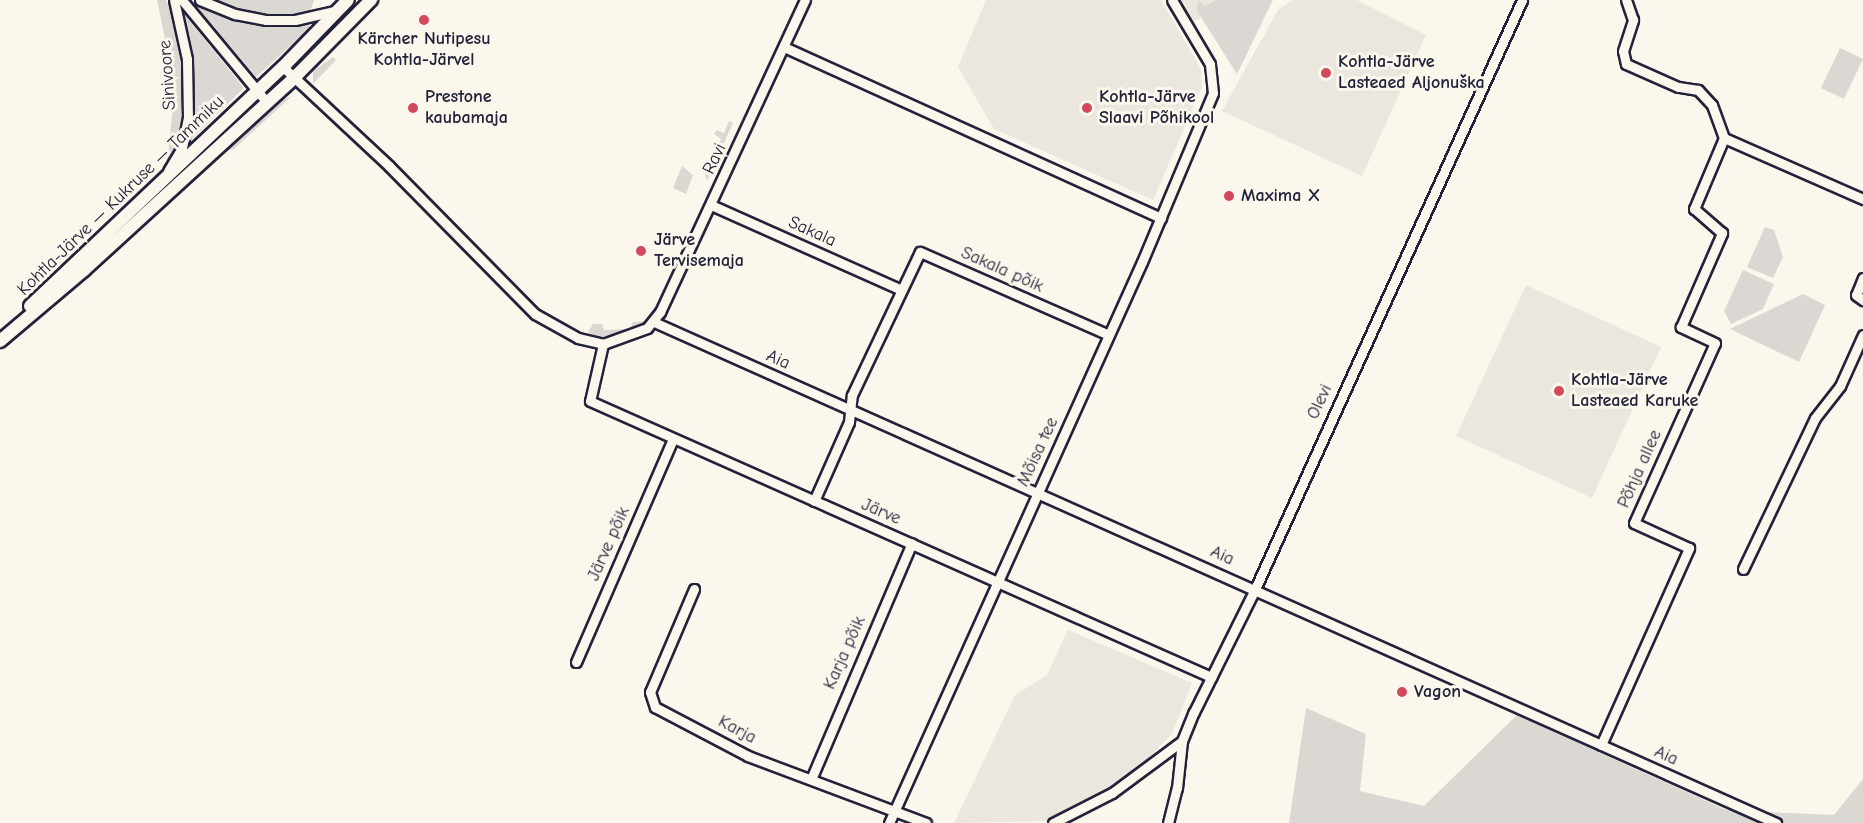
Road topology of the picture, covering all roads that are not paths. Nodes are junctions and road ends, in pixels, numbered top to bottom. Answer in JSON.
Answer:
{"nodes":[{"id":1,"x":174,"y":0,"type":"edge"},
{"id":2,"x":182,"y":0,"type":"edge"},
{"id":3,"x":200,"y":0,"type":"edge"},
{"id":4,"x":348,"y":0,"type":"edge"},
{"id":5,"x":371,"y":0,"type":"edge"},
{"id":6,"x":805,"y":0,"type":"edge"},
{"id":7,"x":1172,"y":0,"type":"edge"},
{"id":8,"x":1522,"y":0,"type":"edge"},
{"id":9,"x":1626,"y":0,"type":"edge"},
{"id":10,"x":338,"y":10,"type":"junction"},
{"id":11,"x":784,"y":48,"type":"junction"},
{"id":12,"x":283,"y":67,"type":"junction"},
{"id":13,"x":294,"y":78,"type":"junction"},
{"id":14,"x":258,"y":91,"type":"junction"},
{"id":15,"x":266,"y":101,"type":"junction"},
{"id":16,"x":1724,"y":138,"type":"junction"},
{"id":17,"x":164,"y":178,"type":"junction"},
{"id":18,"x":1863,"y":199,"type":"edge"},
{"id":19,"x":711,"y":206,"type":"junction"},
{"id":20,"x":1161,"y":218,"type":"junction"},
{"id":21,"x":1863,"y":278,"type":"edge"},
{"id":22,"x":900,"y":289,"type":"junction"},
{"id":23,"x":1863,"y":300,"type":"edge"},
{"id":24,"x":651,"y":325,"type":"junction"},
{"id":25,"x":1109,"y":335,"type":"junction"},
{"id":26,"x":0,"y":339,"type":"edge"},
{"id":27,"x":1862,"y":340,"type":"edge"},
{"id":28,"x":603,"y":344,"type":"junction"},
{"id":29,"x":850,"y":410,"type":"junction"},
{"id":30,"x":673,"y":439,"type":"junction"},
{"id":31,"x":1037,"y":492,"type":"junction"},
{"id":32,"x":814,"y":501,"type":"junction"},
{"id":33,"x":912,"y":543,"type":"junction"},
{"id":34,"x":1743,"y":569,"type":"dead end"},
{"id":35,"x":998,"y":581,"type":"junction"},
{"id":36,"x":694,"y":589,"type":"dead end"},
{"id":37,"x":1255,"y":589,"type":"junction"},
{"id":38,"x":576,"y":662,"type":"dead end"},
{"id":39,"x":1211,"y":678,"type":"junction"},
{"id":40,"x":1182,"y":741,"type":"junction"},
{"id":41,"x":1601,"y":745,"type":"junction"},
{"id":42,"x":812,"y":777,"type":"junction"},
{"id":43,"x":894,"y":812,"type":"junction"},
{"id":44,"x":889,"y":823,"type":"edge"},
{"id":45,"x":926,"y":823,"type":"edge"},
{"id":46,"x":1053,"y":823,"type":"edge"},
{"id":47,"x":1168,"y":823,"type":"edge"},
{"id":48,"x":1776,"y":823,"type":"edge"}],
"edges":[{"from":1,"to":17,"type":"street","name":"Sinivoore"},
{"from":2,"to":14,"type":"street"},
{"from":3,"to":10,"type":"street"},
{"from":4,"to":10,"type":"main road","name":"Kohtla-Järve — Kukruse — Tammiku"},
{"from":5,"to":13,"type":"main road","name":"Kohtla-Järve — Kukruse — Tammiku"},
{"from":6,"to":11,"type":"street","name":"Ravi"},
{"from":7,"to":20,"type":"street","name":"Mõisa tee"},
{"from":8,"to":37,"type":"street","name":"Olevi"},
{"from":9,"to":16,"type":"street"},
{"from":10,"to":12,"type":"main road","name":"Kohtla-Järve — Kukruse — Tammiku"},
{"from":11,"to":19,"type":"street","name":"Ravi"},
{"from":11,"to":20,"type":"street"},
{"from":12,"to":13,"type":"street"},
{"from":12,"to":14,"type":"main road","name":"Kohtla-Järve — Kukruse — Tammiku"},
{"from":13,"to":15,"type":"main road","name":"Kohtla-Järve — Kukruse — Tammiku"},
{"from":13,"to":28,"type":"street"},
{"from":14,"to":15,"type":"street"},
{"from":14,"to":17,"type":"main road","name":"Kohtla-Järve — Kukruse — Tammiku"},
{"from":15,"to":26,"type":"main road","name":"Kohtla-Järve — Kukruse — Tammiku"},
{"from":16,"to":18,"type":"street"},
{"from":16,"to":41,"type":"street","name":"Põhja allee"},
{"from":17,"to":26,"type":"main road","name":"Kohtla-Järve — Kukruse — Tammiku"},
{"from":19,"to":22,"type":"street","name":"Sakala"},
{"from":19,"to":24,"type":"street","name":"Ravi"},
{"from":20,"to":25,"type":"street","name":"Mõisa tee"},
{"from":21,"to":23,"type":"street"},
{"from":22,"to":25,"type":"street","name":"Sakala põik"},
{"from":22,"to":29,"type":"street"},
{"from":24,"to":28,"type":"street"},
{"from":24,"to":29,"type":"street","name":"Aia"},
{"from":25,"to":31,"type":"street","name":"Mõisa tee"},
{"from":27,"to":34,"type":"street"},
{"from":28,"to":30,"type":"street","name":"Järve"},
{"from":29,"to":31,"type":"street","name":"Aia"},
{"from":29,"to":32,"type":"street"},
{"from":30,"to":32,"type":"street","name":"Järve"},
{"from":30,"to":38,"type":"street","name":"Järve põik"},
{"from":31,"to":35,"type":"street","name":"Mõisa tee"},
{"from":31,"to":37,"type":"street","name":"Aia"},
{"from":32,"to":33,"type":"street","name":"Järve"},
{"from":33,"to":35,"type":"street","name":"Järve"},
{"from":33,"to":42,"type":"street","name":"Karja põik"},
{"from":35,"to":39,"type":"street","name":"Järve"},
{"from":35,"to":43,"type":"street","name":"Mõisa tee"},
{"from":36,"to":42,"type":"street","name":"Karja"},
{"from":37,"to":39,"type":"street","name":"Olevi"},
{"from":37,"to":41,"type":"street","name":"Aia"},
{"from":39,"to":40,"type":"street","name":"Olevi"},
{"from":40,"to":46,"type":"street"},
{"from":40,"to":47,"type":"street","name":"Olevi"},
{"from":41,"to":48,"type":"street","name":"Aia"},
{"from":42,"to":43,"type":"street","name":"Karja"},
{"from":43,"to":44,"type":"street","name":"Mõisa tee"},
{"from":43,"to":45,"type":"street","name":"Karja"}]}
